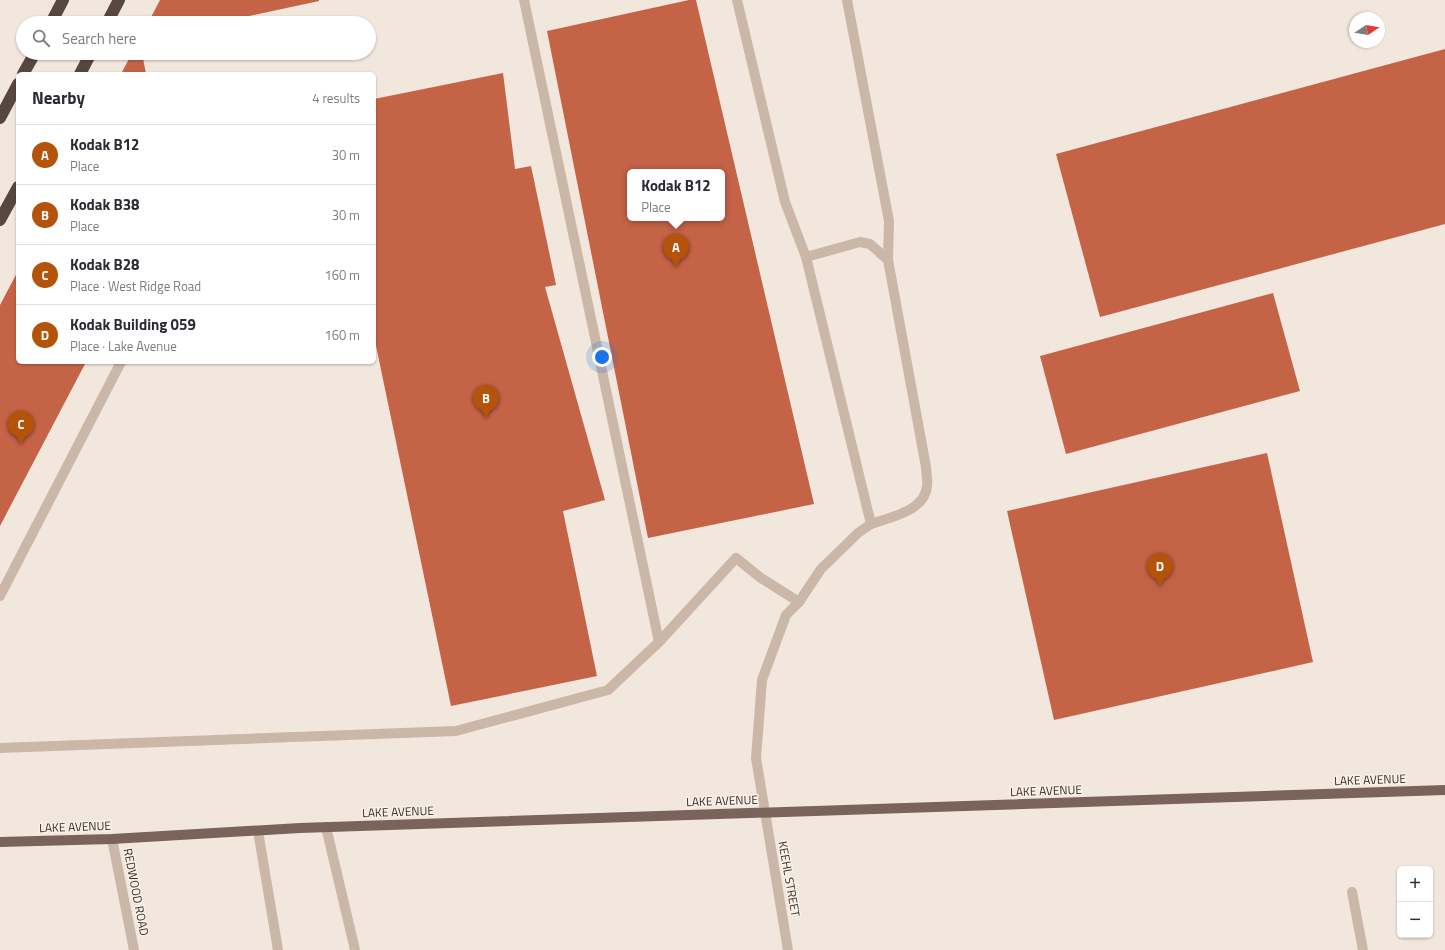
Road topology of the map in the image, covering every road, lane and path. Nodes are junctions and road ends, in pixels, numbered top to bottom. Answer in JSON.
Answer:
{"nodes":[{"id":1,"x":63,"y":0,"type":"edge"},
{"id":2,"x":119,"y":0,"type":"edge"},
{"id":3,"x":524,"y":0,"type":"edge"},
{"id":4,"x":737,"y":0,"type":"edge"},
{"id":5,"x":847,"y":0,"type":"edge"},
{"id":6,"x":55,"y":16,"type":"edge"},
{"id":7,"x":111,"y":16,"type":"edge"},
{"id":8,"x":31,"y":60,"type":"edge"},
{"id":9,"x":87,"y":60,"type":"edge"},
{"id":10,"x":25,"y":72,"type":"edge"},
{"id":11,"x":81,"y":72,"type":"edge"},
{"id":12,"x":16,"y":88,"type":"edge"},
{"id":13,"x":0,"y":118,"type":"edge"},
{"id":14,"x":16,"y":191,"type":"edge"},
{"id":15,"x":0,"y":220,"type":"edge"},
{"id":16,"x":806,"y":257,"type":"junction"},
{"id":17,"x":888,"y":260,"type":"junction"},
{"id":18,"x":120,"y":364,"type":"edge"},
{"id":19,"x":871,"y":524,"type":"junction"},
{"id":20,"x":0,"y":596,"type":"edge"},
{"id":21,"x":798,"y":602,"type":"junction"},
{"id":22,"x":659,"y":642,"type":"junction"},
{"id":23,"x":0,"y":748,"type":"edge"},
{"id":24,"x":1445,"y":790,"type":"edge"},
{"id":25,"x":764,"y":813,"type":"junction"},
{"id":26,"x":326,"y":827,"type":"junction"},
{"id":27,"x":258,"y":831,"type":"junction"},
{"id":28,"x":112,"y":839,"type":"junction"},
{"id":29,"x":0,"y":842,"type":"edge"},
{"id":30,"x":1352,"y":892,"type":"dead end"},
{"id":31,"x":134,"y":950,"type":"edge"},
{"id":32,"x":278,"y":950,"type":"edge"},
{"id":33,"x":355,"y":950,"type":"edge"},
{"id":34,"x":788,"y":950,"type":"edge"},
{"id":35,"x":1363,"y":950,"type":"edge"}],
"edges":[{"from":1,"to":6,"type":"highway"},
{"from":2,"to":7,"type":"highway"},
{"from":3,"to":22,"type":"street"},
{"from":4,"to":16,"type":"street"},
{"from":5,"to":17,"type":"street","name":"KEEHL STREET"},
{"from":8,"to":10,"type":"highway"},
{"from":9,"to":11,"type":"highway"},
{"from":12,"to":13,"type":"highway"},
{"from":14,"to":15,"type":"highway"},
{"from":16,"to":17,"type":"street"},
{"from":16,"to":19,"type":"street"},
{"from":17,"to":19,"type":"street","name":"KEEHL STREET"},
{"from":18,"to":20,"type":"street"},
{"from":19,"to":21,"type":"street","name":"KEEHL STREET"},
{"from":21,"to":22,"type":"street"},
{"from":21,"to":25,"type":"street","name":"KEEHL STREET"},
{"from":22,"to":23,"type":"street"},
{"from":24,"to":25,"type":"main road","name":"LAKE AVENUE"},
{"from":25,"to":26,"type":"main road","name":"LAKE AVENUE"},
{"from":25,"to":34,"type":"street","name":"KEEHL STREET"},
{"from":26,"to":27,"type":"main road","name":"LAKE AVENUE"},
{"from":26,"to":33,"type":"street"},
{"from":27,"to":28,"type":"main road","name":"LAKE AVENUE"},
{"from":27,"to":32,"type":"street"},
{"from":28,"to":29,"type":"main road","name":"LAKE AVENUE"},
{"from":28,"to":31,"type":"street","name":"REDWOOD ROAD"},
{"from":30,"to":35,"type":"street"}]}
